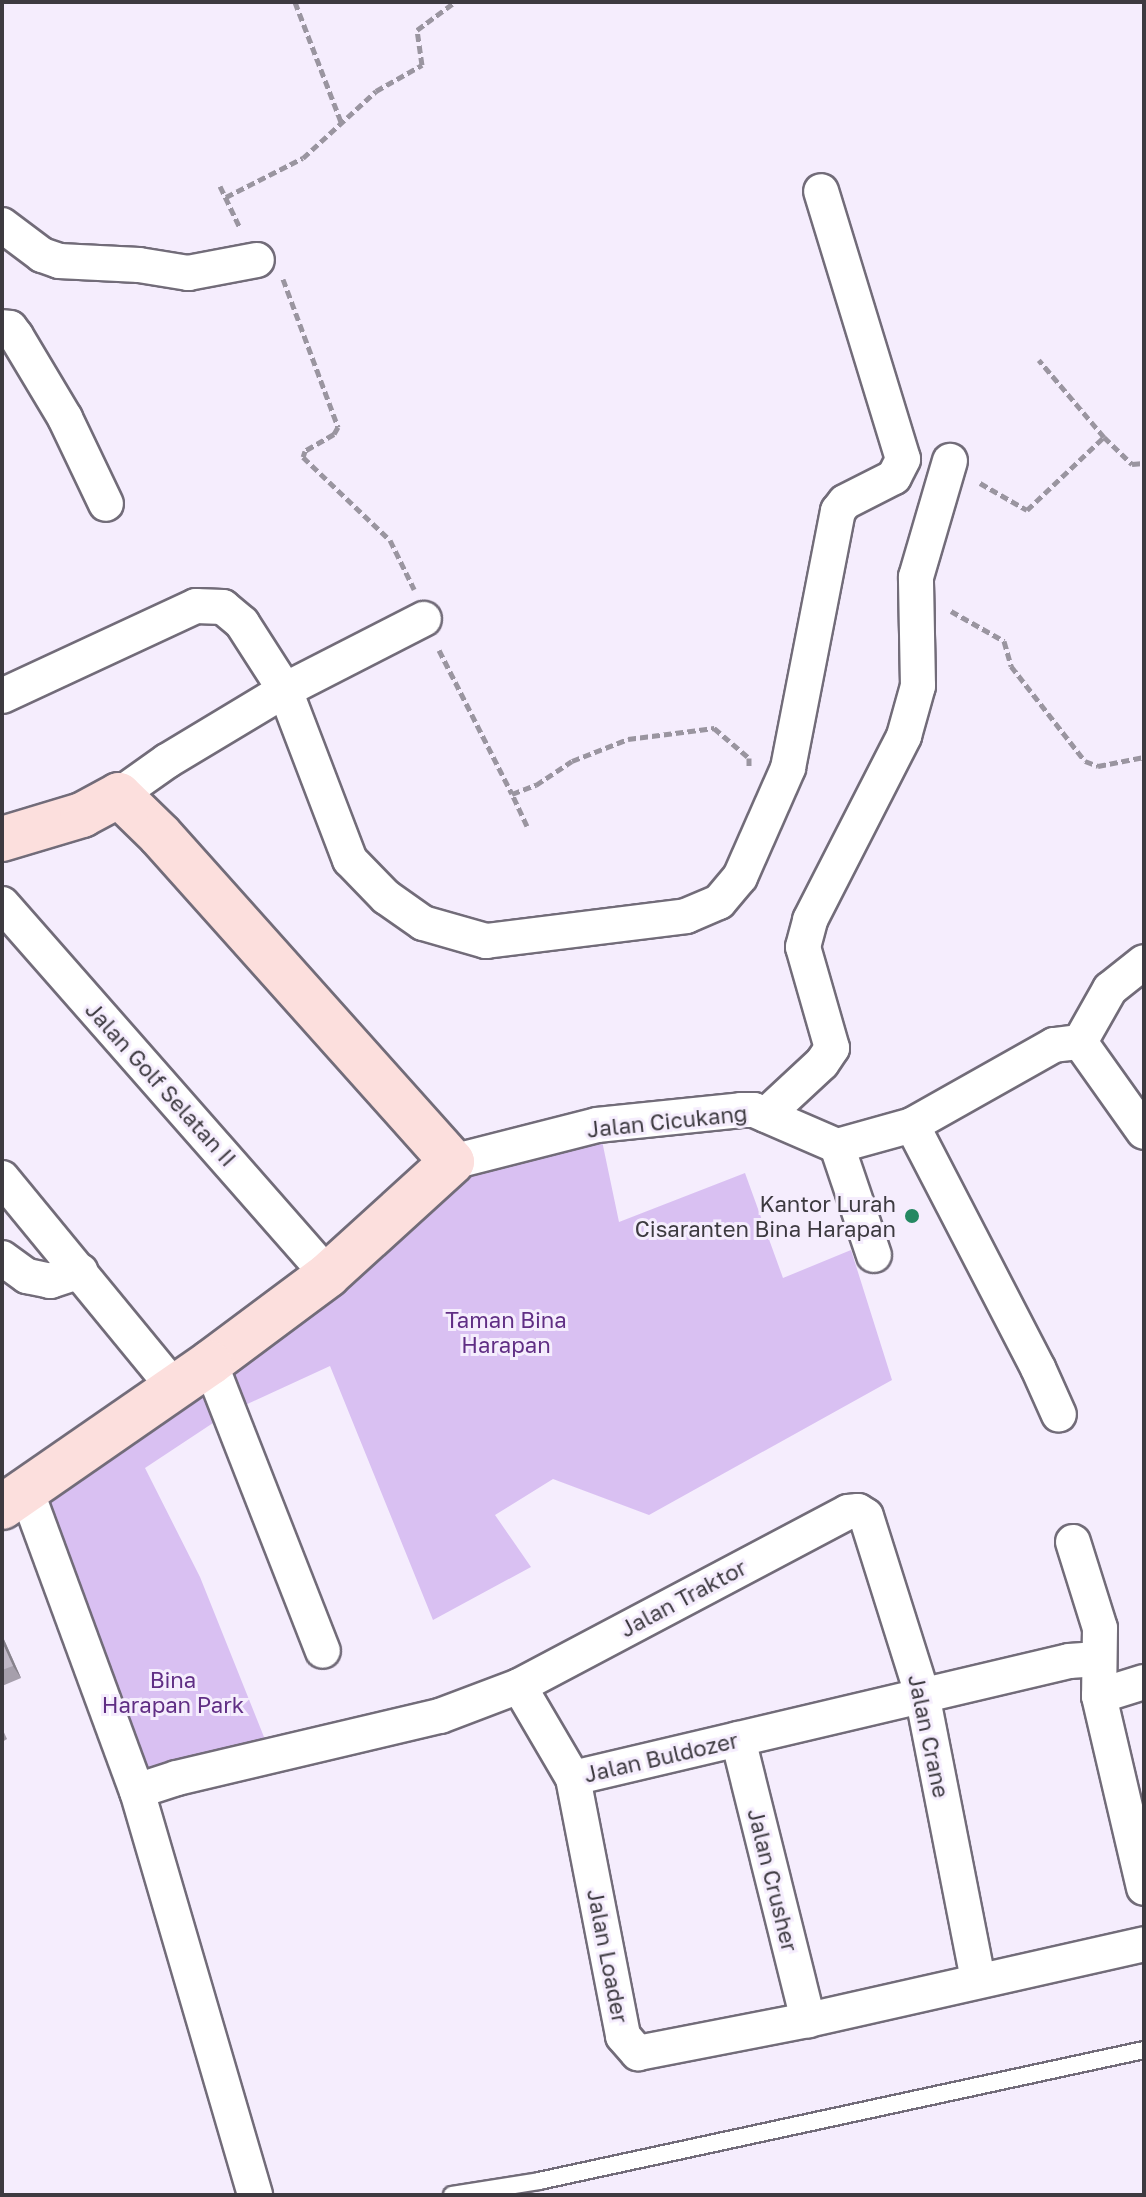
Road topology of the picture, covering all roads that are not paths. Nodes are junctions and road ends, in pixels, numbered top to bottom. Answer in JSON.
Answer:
{"nodes":[{"id":1,"x":821,"y":191,"type":"dead end"},
{"id":2,"x":2,"y":225,"type":"edge"},
{"id":3,"x":267,"y":265,"type":"road end"},
{"id":4,"x":2,"y":327,"type":"edge"},
{"id":5,"x":950,"y":461,"type":"road end"},
{"id":6,"x":106,"y":504,"type":"dead end"},
{"id":7,"x":424,"y":619,"type":"road end"},
{"id":8,"x":285,"y":690,"type":"junction"},
{"id":9,"x":2,"y":696,"type":"edge"},
{"id":10,"x":119,"y":795,"type":"junction"},
{"id":11,"x":2,"y":839,"type":"edge"},
{"id":12,"x":2,"y":904,"type":"edge"},
{"id":13,"x":1144,"y":962,"type":"edge"},
{"id":14,"x":1080,"y":1042,"type":"junction"},
{"id":15,"x":766,"y":1115,"type":"junction"},
{"id":16,"x":912,"y":1125,"type":"junction"},
{"id":17,"x":1144,"y":1132,"type":"edge"},
{"id":18,"x":837,"y":1146,"type":"junction"},
{"id":19,"x":452,"y":1162,"type":"junction"},
{"id":20,"x":2,"y":1178,"type":"edge"},
{"id":21,"x":874,"y":1255,"type":"dead end"},
{"id":22,"x":2,"y":1258,"type":"edge"},
{"id":23,"x":324,"y":1269,"type":"junction"},
{"id":24,"x":80,"y":1271,"type":"junction"},
{"id":25,"x":210,"y":1363,"type":"junction"},
{"id":26,"x":173,"y":1386,"type":"junction"},
{"id":27,"x":1059,"y":1415,"type":"dead end"},
{"id":28,"x":14,"y":1498,"type":"edge"},
{"id":29,"x":848,"y":1512,"type":"joint"},
{"id":30,"x":1073,"y":1542,"type":"dead end"},
{"id":31,"x":323,"y":1651,"type":"dead end"},
{"id":32,"x":1098,"y":1659,"type":"junction"},
{"id":33,"x":1144,"y":1682,"type":"edge"},
{"id":34,"x":519,"y":1686,"type":"junction"},
{"id":35,"x":922,"y":1694,"type":"junction"},
{"id":36,"x":1099,"y":1696,"type":"junction"},
{"id":37,"x":738,"y":1739,"type":"junction"},
{"id":38,"x":573,"y":1778,"type":"junction"},
{"id":39,"x":137,"y":1791,"type":"junction"},
{"id":40,"x":1144,"y":1888,"type":"edge"},
{"id":41,"x":1144,"y":1944,"type":"edge"},
{"id":42,"x":978,"y":1979,"type":"junction"},
{"id":43,"x":808,"y":2020,"type":"junction"},
{"id":44,"x":1144,"y":2050,"type":"edge"},
{"id":45,"x":542,"y":2188,"type":"edge"},
{"id":46,"x":255,"y":2195,"type":"edge"},
{"id":47,"x":452,"y":2195,"type":"edge"}],
"edges":[{"from":1,"to":8,"type":"street"},
{"from":2,"to":3,"type":"street"},
{"from":4,"to":6,"type":"street"},
{"from":5,"to":15,"type":"street"},
{"from":7,"to":8,"type":"street"},
{"from":8,"to":9,"type":"street"},
{"from":8,"to":10,"type":"street"},
{"from":10,"to":11,"type":"street"},
{"from":10,"to":19,"type":"street"},
{"from":12,"to":23,"type":"street","name":"Jalan Golf Selatan II"},
{"from":13,"to":14,"type":"street"},
{"from":14,"to":16,"type":"street"},
{"from":14,"to":17,"type":"street"},
{"from":15,"to":18,"type":"street","name":"Jalan Cicukang"},
{"from":15,"to":19,"type":"street","name":"Jalan Cicukang"},
{"from":16,"to":18,"type":"street"},
{"from":16,"to":27,"type":"street"},
{"from":18,"to":21,"type":"street"},
{"from":19,"to":23,"type":"street"},
{"from":20,"to":24,"type":"street"},
{"from":22,"to":24,"type":"street"},
{"from":23,"to":25,"type":"street"},
{"from":24,"to":26,"type":"street"},
{"from":25,"to":26,"type":"street"},
{"from":25,"to":31,"type":"street"},
{"from":26,"to":28,"type":"street"},
{"from":28,"to":39,"type":"street"},
{"from":29,"to":34,"type":"street","name":"Jalan Traktor"},
{"from":29,"to":35,"type":"street","name":"Jalan Crane"},
{"from":30,"to":32,"type":"street"},
{"from":32,"to":35,"type":"street","name":"Jalan Buldozer"},
{"from":32,"to":36,"type":"street"},
{"from":33,"to":36,"type":"street"},
{"from":34,"to":38,"type":"street","name":"Jalan Buldozer"},
{"from":34,"to":39,"type":"street"},
{"from":35,"to":37,"type":"street","name":"Jalan Buldozer"},
{"from":35,"to":42,"type":"street","name":"Jalan Crane"},
{"from":36,"to":40,"type":"street"},
{"from":37,"to":38,"type":"street","name":"Jalan Buldozer"},
{"from":37,"to":43,"type":"street","name":"Jalan Crusher"},
{"from":38,"to":43,"type":"street","name":"Jalan Loader"},
{"from":39,"to":46,"type":"street"},
{"from":41,"to":42,"type":"street"},
{"from":42,"to":43,"type":"street"},
{"from":44,"to":45,"type":"lane"},
{"from":45,"to":47,"type":"lane"}]}
